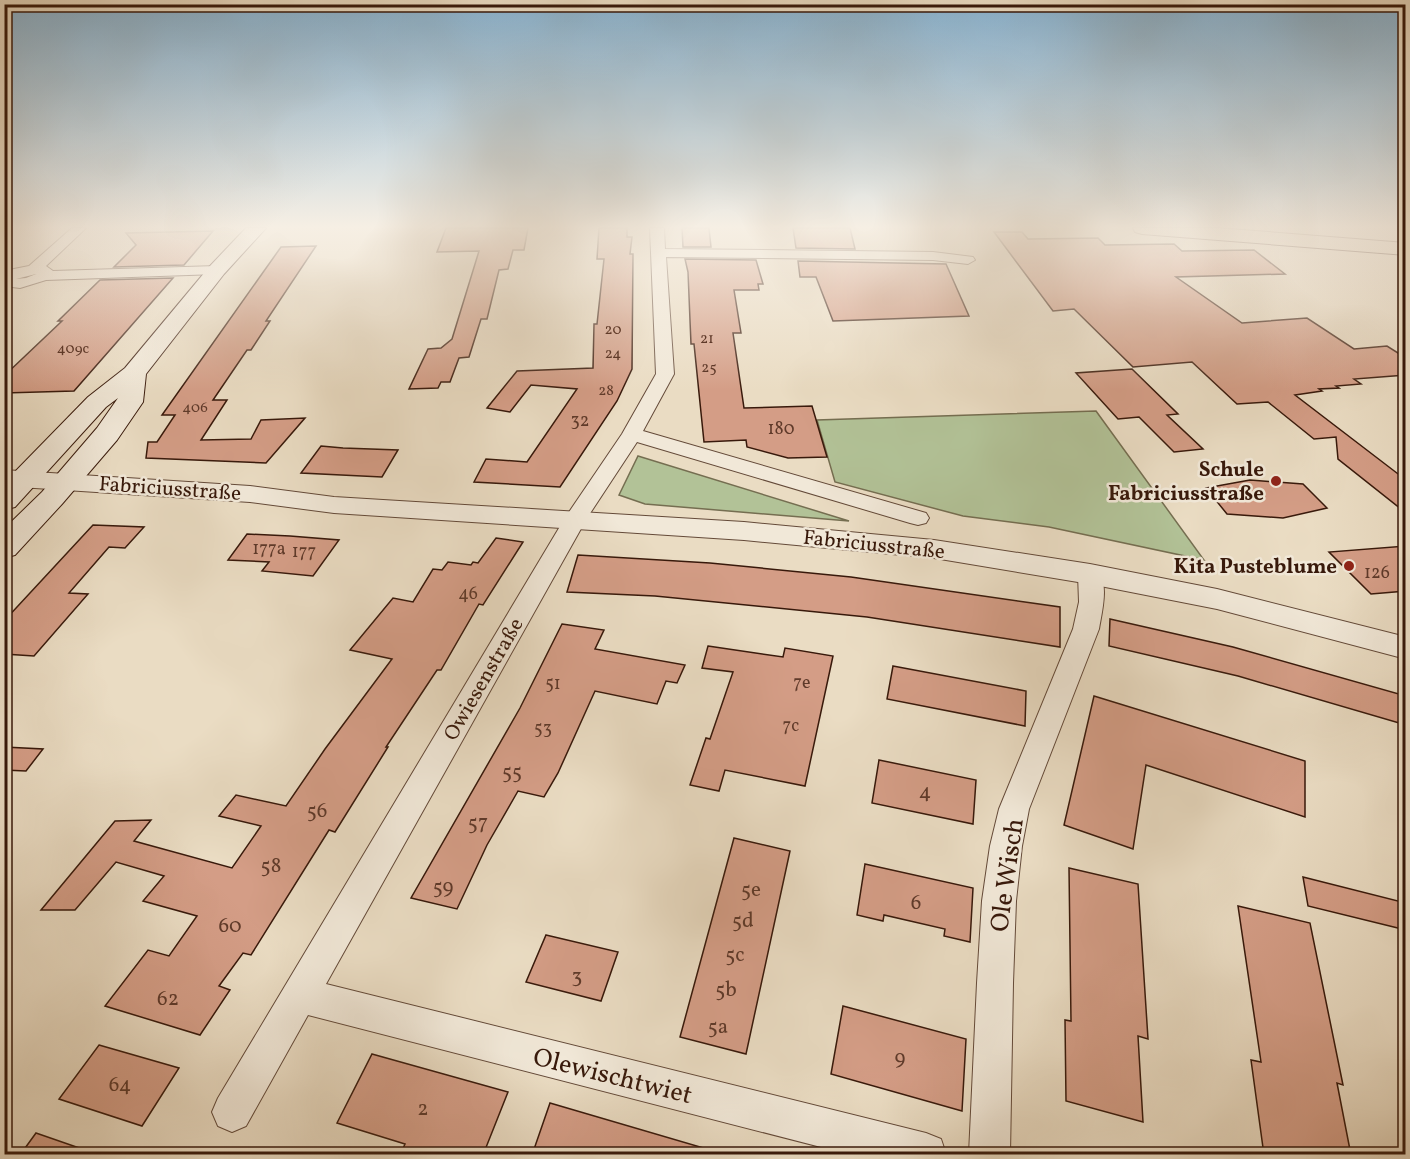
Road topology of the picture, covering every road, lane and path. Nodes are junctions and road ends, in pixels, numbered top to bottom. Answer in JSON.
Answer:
{"nodes":[{"id":1,"x":29,"y":282,"type":"edge"},
{"id":2,"x":207,"y":282,"type":"edge"},
{"id":3,"x":660,"y":282,"type":"edge"},
{"id":4,"x":10,"y":288,"type":"edge"},
{"id":5,"x":134,"y":373,"type":"junction"},
{"id":6,"x":632,"y":434,"type":"junction"},
{"id":7,"x":10,"y":490,"type":"edge"},
{"id":8,"x":60,"y":490,"type":"junction"},
{"id":9,"x":576,"y":518,"type":"junction"},
{"id":10,"x":918,"y":518,"type":"dead end"},
{"id":11,"x":4,"y":548,"type":"edge"},
{"id":12,"x":1090,"y":574,"type":"junction"},
{"id":13,"x":1406,"y":648,"type":"edge"},
{"id":14,"x":300,"y":995,"type":"junction"},
{"id":15,"x":232,"y":1112,"type":"dead end"},
{"id":16,"x":926,"y":1155,"type":"edge"},
{"id":17,"x":989,"y":1155,"type":"edge"}],
"edges":[{"from":1,"to":4,"type":"street"},
{"from":2,"to":5,"type":"main road"},
{"from":3,"to":6,"type":"street","name":"Owiesenstraße"},
{"from":5,"to":7,"type":"main road"},
{"from":5,"to":8,"type":"main road"},
{"from":6,"to":9,"type":"street","name":"Owiesenstraße"},
{"from":6,"to":10,"type":"street","name":"Fabriciusstraße"},
{"from":7,"to":8,"type":"street","name":"Fabriciusstraße"},
{"from":8,"to":9,"type":"street","name":"Fabriciusstraße"},
{"from":8,"to":11,"type":"main road"},
{"from":9,"to":12,"type":"street","name":"Fabriciusstraße"},
{"from":9,"to":14,"type":"street","name":"Owiesenstraße"},
{"from":12,"to":13,"type":"street","name":"Fabriciusstraße"},
{"from":12,"to":17,"type":"street","name":"Ole Wisch"},
{"from":14,"to":15,"type":"street","name":"Owiesenstraße"},
{"from":14,"to":16,"type":"street","name":"Olewischtwiet"}]}
